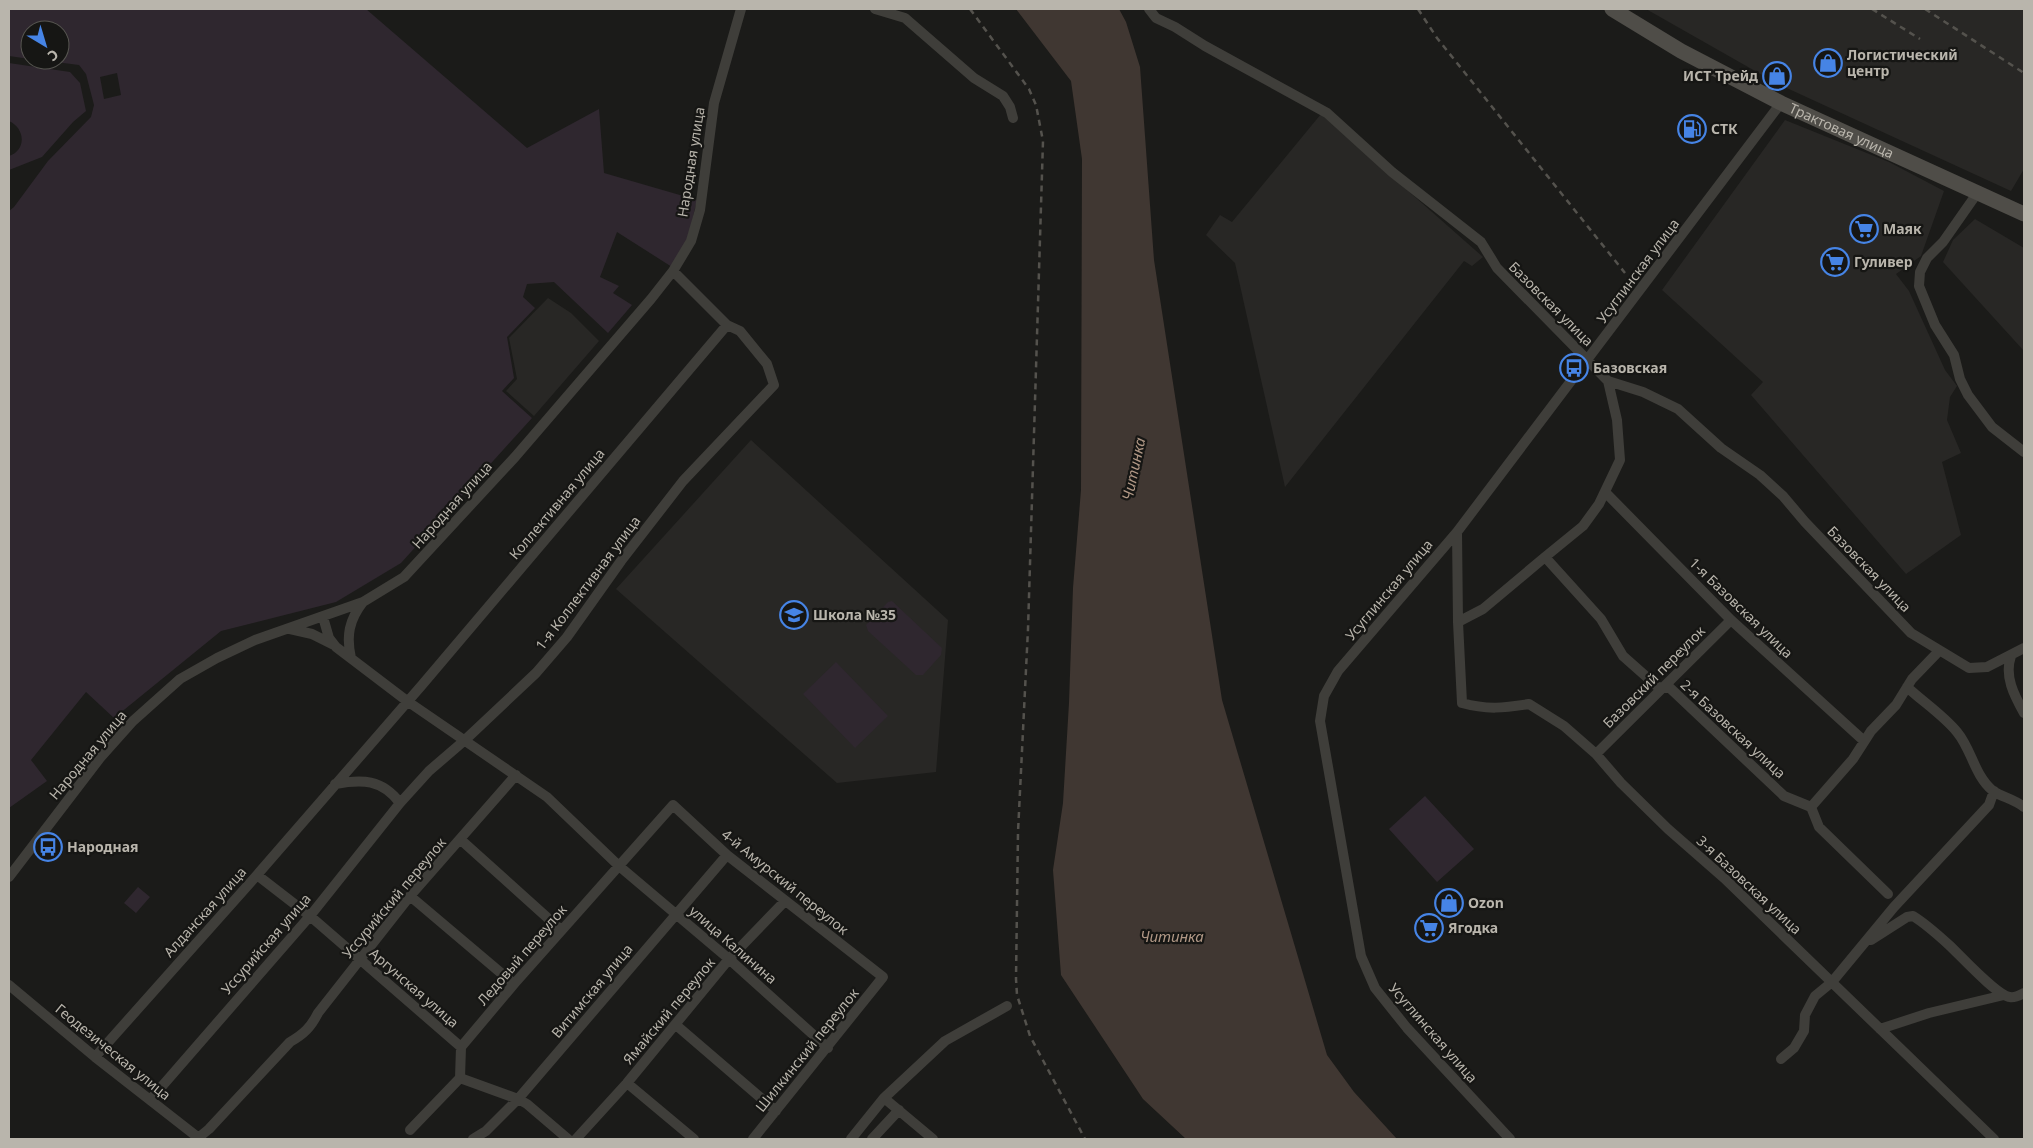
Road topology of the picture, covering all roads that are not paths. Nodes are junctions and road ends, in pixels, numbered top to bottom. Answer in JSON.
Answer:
{"nodes":[{"id":1,"x":741,"y":9,"type":"edge"},
{"id":2,"x":875,"y":9,"type":"edge"},
{"id":3,"x":1149,"y":9,"type":"edge"},
{"id":4,"x":1612,"y":9,"type":"edge"},
{"id":5,"x":1782,"y":103,"type":"junction"},
{"id":6,"x":1013,"y":118,"type":"dead end"},
{"id":7,"x":1978,"y":192,"type":"junction"},
{"id":8,"x":2024,"y":214,"type":"edge"},
{"id":9,"x":674,"y":271,"type":"junction"},
{"id":10,"x":726,"y":325,"type":"junction"},
{"id":11,"x":1587,"y":360,"type":"junction"},
{"id":12,"x":1608,"y":381,"type":"junction"},
{"id":13,"x":2024,"y":452,"type":"edge"},
{"id":14,"x":1605,"y":492,"type":"junction"},
{"id":15,"x":1457,"y":532,"type":"junction"},
{"id":16,"x":1546,"y":557,"type":"junction"},
{"id":17,"x":363,"y":602,"type":"junction"},
{"id":18,"x":323,"y":617,"type":"junction"},
{"id":19,"x":1731,"y":620,"type":"junction"},
{"id":20,"x":1458,"y":622,"type":"junction"},
{"id":21,"x":284,"y":629,"type":"junction"},
{"id":22,"x":336,"y":647,"type":"junction"},
{"id":23,"x":2024,"y":648,"type":"edge"},
{"id":24,"x":1941,"y":651,"type":"junction"},
{"id":25,"x":2011,"y":656,"type":"junction"},
{"id":26,"x":351,"y":658,"type":"junction"},
{"id":27,"x":1907,"y":687,"type":"junction"},
{"id":28,"x":1664,"y":688,"type":"junction"},
{"id":29,"x":407,"y":701,"type":"junction"},
{"id":30,"x":2024,"y":712,"type":"edge"},
{"id":31,"x":465,"y":740,"type":"junction"},
{"id":32,"x":1863,"y":740,"type":"junction"},
{"id":33,"x":1596,"y":754,"type":"junction"},
{"id":34,"x":516,"y":775,"type":"junction"},
{"id":35,"x":335,"y":784,"type":"junction"},
{"id":36,"x":1994,"y":791,"type":"junction"},
{"id":37,"x":400,"y":803,"type":"junction"},
{"id":38,"x":673,"y":805,"type":"joint"},
{"id":39,"x":1811,"y":807,"type":"junction"},
{"id":40,"x":2024,"y":807,"type":"edge"},
{"id":41,"x":461,"y":840,"type":"junction"},
{"id":42,"x":727,"y":855,"type":"junction"},
{"id":43,"x":619,"y":866,"type":"junction"},
{"id":44,"x":257,"y":875,"type":"junction"},
{"id":45,"x":9,"y":877,"type":"edge"},
{"id":46,"x":1888,"y":894,"type":"dead end"},
{"id":47,"x":410,"y":896,"type":"junction"},
{"id":48,"x":785,"y":901,"type":"junction"},
{"id":49,"x":676,"y":913,"type":"junction"},
{"id":50,"x":310,"y":916,"type":"junction"},
{"id":51,"x":561,"y":930,"type":"junction"},
{"id":52,"x":1865,"y":944,"type":"junction"},
{"id":53,"x":360,"y":959,"type":"junction"},
{"id":54,"x":729,"y":959,"type":"junction"},
{"id":55,"x":883,"y":977,"type":"joint"},
{"id":56,"x":1832,"y":982,"type":"junction"},
{"id":57,"x":514,"y":984,"type":"junction"},
{"id":58,"x":9,"y":985,"type":"edge"},
{"id":59,"x":2024,"y":993,"type":"edge"},
{"id":60,"x":2004,"y":995,"type":"junction"},
{"id":61,"x":1007,"y":1006,"type":"dead end"},
{"id":62,"x":676,"y":1025,"type":"junction"},
{"id":63,"x":1880,"y":1029,"type":"junction"},
{"id":64,"x":461,"y":1047,"type":"junction"},
{"id":65,"x":828,"y":1048,"type":"junction"},
{"id":66,"x":95,"y":1057,"type":"junction"},
{"id":67,"x":1781,"y":1059,"type":"dead end"},
{"id":68,"x":460,"y":1078,"type":"junction"},
{"id":69,"x":627,"y":1083,"type":"junction"},
{"id":70,"x":884,"y":1098,"type":"junction"},
{"id":71,"x":518,"y":1099,"type":"junction"},
{"id":72,"x":150,"y":1100,"type":"junction"},
{"id":73,"x":899,"y":1110,"type":"junction"},
{"id":74,"x":776,"y":1111,"type":"junction"},
{"id":75,"x":410,"y":1130,"type":"dead end"},
{"id":76,"x":199,"y":1138,"type":"edge"},
{"id":77,"x":473,"y":1139,"type":"edge"},
{"id":78,"x":568,"y":1139,"type":"edge"},
{"id":79,"x":576,"y":1139,"type":"edge"},
{"id":80,"x":694,"y":1139,"type":"edge"},
{"id":81,"x":753,"y":1139,"type":"edge"},
{"id":82,"x":851,"y":1139,"type":"edge"},
{"id":83,"x":872,"y":1139,"type":"edge"},
{"id":84,"x":933,"y":1139,"type":"edge"},
{"id":85,"x":1510,"y":1139,"type":"edge"},
{"id":86,"x":1994,"y":1139,"type":"edge"}],
"edges":[{"from":1,"to":9,"type":"street","name":"Народная улица"},
{"from":2,"to":6,"type":"street"},
{"from":3,"to":11,"type":"street","name":"Базовская улица"},
{"from":4,"to":5,"type":"main road","name":"Трактовая улица"},
{"from":5,"to":7,"type":"main road","name":"Трактовая улица"},
{"from":5,"to":11,"type":"street","name":"Усуглинская улица"},
{"from":7,"to":8,"type":"main road","name":"Трактовая улица"},
{"from":7,"to":13,"type":"street"},
{"from":9,"to":10,"type":"street"},
{"from":9,"to":17,"type":"street","name":"Народная улица"},
{"from":10,"to":29,"type":"street","name":"Коллективная улица"},
{"from":10,"to":31,"type":"street","name":"1-я Коллективная улица"},
{"from":11,"to":12,"type":"street","name":"Базовская улица"},
{"from":11,"to":15,"type":"street","name":"Усуглинская улица"},
{"from":12,"to":14,"type":"street"},
{"from":12,"to":24,"type":"street","name":"Базовская улица"},
{"from":14,"to":16,"type":"street"},
{"from":14,"to":19,"type":"street","name":"1-я Базовская улица"},
{"from":15,"to":20,"type":"street"},
{"from":15,"to":85,"type":"street","name":"Усуглинская улица"},
{"from":16,"to":20,"type":"street"},
{"from":16,"to":28,"type":"street","name":"2-я Базовская улица"},
{"from":17,"to":18,"type":"street","name":"Народная улица"},
{"from":17,"to":26,"type":"street"},
{"from":18,"to":21,"type":"street","name":"Народная улица"},
{"from":18,"to":22,"type":"street"},
{"from":19,"to":28,"type":"street","name":"Базовский переулок"},
{"from":19,"to":32,"type":"street","name":"1-я Базовская улица"},
{"from":20,"to":33,"type":"street","name":"3-я Базовская улица"},
{"from":21,"to":22,"type":"street"},
{"from":21,"to":45,"type":"street","name":"Народная улица"},
{"from":22,"to":26,"type":"street"},
{"from":23,"to":25,"type":"street","name":"Базовская улица"},
{"from":24,"to":25,"type":"street","name":"Базовская улица"},
{"from":24,"to":27,"type":"street"},
{"from":25,"to":30,"type":"street"},
{"from":26,"to":29,"type":"street"},
{"from":27,"to":32,"type":"street"},
{"from":27,"to":36,"type":"street"},
{"from":28,"to":33,"type":"street","name":"Базовский переулок"},
{"from":28,"to":39,"type":"street","name":"2-я Базовская улица"},
{"from":29,"to":31,"type":"street"},
{"from":29,"to":35,"type":"street","name":"Коллективная улица"},
{"from":31,"to":34,"type":"street"},
{"from":31,"to":37,"type":"street","name":"1-я Коллективная улица"},
{"from":32,"to":39,"type":"street"},
{"from":33,"to":56,"type":"street","name":"3-я Базовская улица"},
{"from":34,"to":41,"type":"street","name":"Уссурийский переулок"},
{"from":34,"to":43,"type":"street"},
{"from":35,"to":37,"type":"street"},
{"from":35,"to":44,"type":"street","name":"Алданская улица"},
{"from":36,"to":40,"type":"street"},
{"from":36,"to":52,"type":"street"},
{"from":37,"to":50,"type":"street","name":"Уссурийская улица"},
{"from":38,"to":42,"type":"street","name":"4-й Амурский переулок"},
{"from":38,"to":43,"type":"street","name":"Ледовый переулок"},
{"from":39,"to":46,"type":"street"},
{"from":41,"to":47,"type":"street","name":"Уссурийский переулок"},
{"from":41,"to":51,"type":"street"},
{"from":42,"to":48,"type":"street","name":"4-й Амурский переулок"},
{"from":42,"to":49,"type":"street","name":"Витимская улица"},
{"from":43,"to":49,"type":"street","name":"улица Калинина"},
{"from":43,"to":51,"type":"street","name":"Ледовый переулок"},
{"from":44,"to":50,"type":"street","name":"Аргунская улица"},
{"from":44,"to":66,"type":"street","name":"Алданская улица"},
{"from":47,"to":53,"type":"street","name":"Уссурийский переулок"},
{"from":47,"to":57,"type":"street"},
{"from":48,"to":54,"type":"street","name":"Ямайский переулок"},
{"from":48,"to":55,"type":"street","name":"4-й Амурский переулок"},
{"from":49,"to":54,"type":"street","name":"улица Калинина"},
{"from":49,"to":71,"type":"street","name":"Витимская улица"},
{"from":50,"to":53,"type":"street","name":"Аргунская улица"},
{"from":50,"to":72,"type":"street","name":"Уссурийская улица"},
{"from":51,"to":57,"type":"street","name":"Ледовый переулок"},
{"from":52,"to":56,"type":"street"},
{"from":52,"to":60,"type":"street"},
{"from":53,"to":64,"type":"street","name":"Аргунская улица"},
{"from":53,"to":76,"type":"street","name":"Уссурийский переулок"},
{"from":54,"to":62,"type":"street","name":"Ямайский переулок"},
{"from":54,"to":65,"type":"street","name":"улица Калинина"},
{"from":55,"to":65,"type":"street","name":"Шилкинский переулок"},
{"from":56,"to":63,"type":"street","name":"3-я Базовская улица"},
{"from":56,"to":67,"type":"street"},
{"from":57,"to":64,"type":"street","name":"Ледовый переулок"},
{"from":58,"to":66,"type":"street","name":"Геодезическая улица"},
{"from":59,"to":60,"type":"street"},
{"from":60,"to":63,"type":"street"},
{"from":61,"to":70,"type":"street"},
{"from":62,"to":69,"type":"street","name":"Ямайский переулок"},
{"from":62,"to":74,"type":"street"},
{"from":63,"to":86,"type":"street","name":"3-я Базовская улица"},
{"from":64,"to":68,"type":"street"},
{"from":65,"to":74,"type":"street","name":"Шилкинский переулок"},
{"from":66,"to":72,"type":"street","name":"Геодезическая улица"},
{"from":68,"to":71,"type":"street"},
{"from":68,"to":75,"type":"street"},
{"from":69,"to":79,"type":"street","name":"Ямайский переулок"},
{"from":69,"to":80,"type":"street"},
{"from":70,"to":73,"type":"street"},
{"from":70,"to":82,"type":"street"},
{"from":71,"to":77,"type":"street","name":"Витимская улица"},
{"from":71,"to":78,"type":"street"},
{"from":72,"to":76,"type":"street","name":"Геодезическая улица"},
{"from":73,"to":83,"type":"street"},
{"from":73,"to":84,"type":"street"},
{"from":74,"to":81,"type":"street","name":"Шилкинский переулок"}]}
